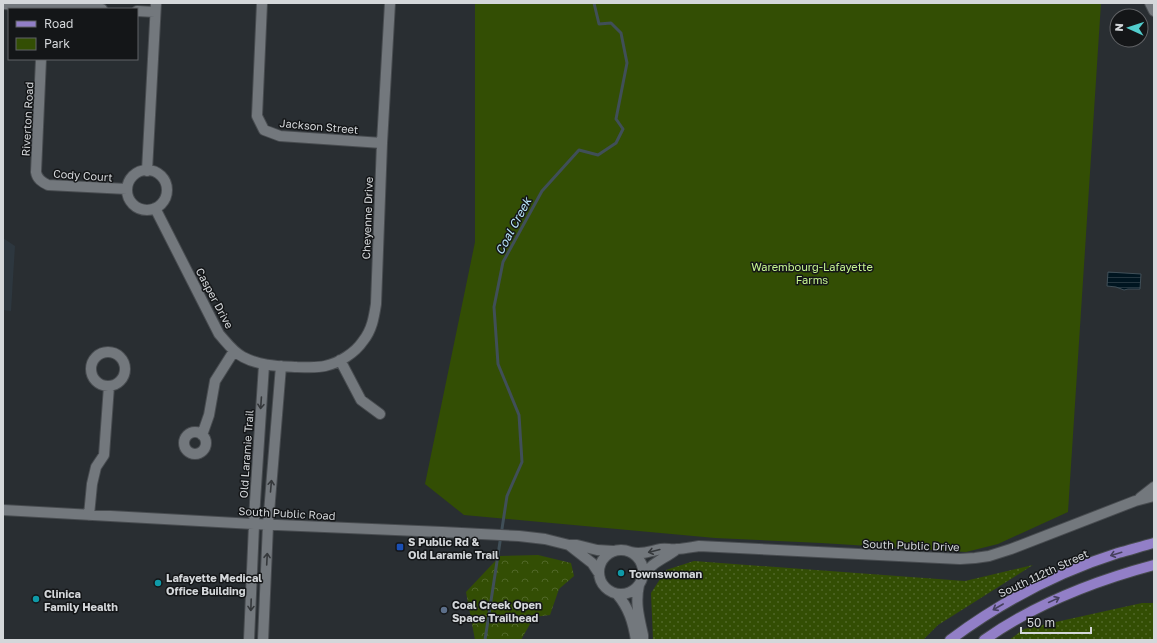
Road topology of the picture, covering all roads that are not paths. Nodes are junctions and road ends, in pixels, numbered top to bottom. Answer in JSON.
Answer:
{"nodes":[{"id":1,"x":262,"y":3,"type":"edge"},
{"id":2,"x":390,"y":3,"type":"edge"},
{"id":3,"x":1150,"y":3,"type":"edge"},
{"id":4,"x":3,"y":4,"type":"edge"},
{"id":5,"x":44,"y":7,"type":"edge"},
{"id":6,"x":73,"y":8,"type":"edge"},
{"id":7,"x":156,"y":8,"type":"edge"},
{"id":8,"x":138,"y":11,"type":"edge"},
{"id":9,"x":1154,"y":11,"type":"edge"},
{"id":10,"x":42,"y":60,"type":"edge"},
{"id":11,"x":382,"y":143,"type":"junction"},
{"id":12,"x":147,"y":170,"type":"junction"},
{"id":13,"x":39,"y":179,"type":"joint"},
{"id":14,"x":127,"y":189,"type":"junction"},
{"id":15,"x":155,"y":208,"type":"junction"},
{"id":16,"x":234,"y":351,"type":"junction"},
{"id":17,"x":340,"y":360,"type":"junction"},
{"id":18,"x":264,"y":365,"type":"junction"},
{"id":19,"x":281,"y":366,"type":"junction"},
{"id":20,"x":109,"y":386,"type":"dead end"},
{"id":21,"x":380,"y":414,"type":"dead end"},
{"id":22,"x":202,"y":435,"type":"dead end"},
{"id":23,"x":1154,"y":486,"type":"edge"},
{"id":24,"x":1154,"y":496,"type":"edge"},
{"id":25,"x":1135,"y":501,"type":"junction"},
{"id":26,"x":3,"y":510,"type":"edge"},
{"id":27,"x":89,"y":515,"type":"junction"},
{"id":28,"x":254,"y":524,"type":"junction"},
{"id":29,"x":268,"y":525,"type":"junction"},
{"id":30,"x":1154,"y":544,"type":"edge"},
{"id":31,"x":569,"y":545,"type":"junction"},
{"id":32,"x":677,"y":550,"type":"junction"},
{"id":33,"x":613,"y":551,"type":"junction"},
{"id":34,"x":631,"y":552,"type":"junction"},
{"id":35,"x":1154,"y":565,"type":"edge"},
{"id":36,"x":598,"y":572,"type":"junction"},
{"id":37,"x":641,"y":580,"type":"junction"},
{"id":38,"x":617,"y":594,"type":"junction"},
{"id":39,"x":249,"y":640,"type":"edge"},
{"id":40,"x":263,"y":640,"type":"edge"},
{"id":41,"x":636,"y":640,"type":"edge"},
{"id":42,"x":643,"y":640,"type":"edge"},
{"id":43,"x":950,"y":640,"type":"edge"},
{"id":44,"x":984,"y":640,"type":"edge"}],
"edges":[{"from":1,"to":11,"type":"street","name":"Jackson Street"},
{"from":2,"to":11,"type":"street","name":"Cheyenne Drive"},
{"from":3,"to":9,"type":"street"},
{"from":4,"to":5,"type":"street"},
{"from":5,"to":6,"type":"street"},
{"from":7,"to":8,"type":"street"},
{"from":7,"to":12,"type":"street"},
{"from":10,"to":13,"type":"street","name":"Riverton Road"},
{"from":11,"to":17,"type":"street","name":"Cheyenne Drive"},
{"from":12,"to":14,"type":"street"},
{"from":12,"to":15,"type":"street"},
{"from":13,"to":14,"type":"street","name":"Cody Court"},
{"from":14,"to":15,"type":"street"},
{"from":15,"to":16,"type":"street","name":"Casper Drive"},
{"from":16,"to":18,"type":"street","name":"Casper Drive"},
{"from":16,"to":22,"type":"street"},
{"from":17,"to":19,"type":"street","name":"Cheyenne Drive"},
{"from":17,"to":21,"type":"street"},
{"from":18,"to":19,"type":"street","name":"Casper Drive"},
{"from":18,"to":28,"type":"street","name":"Old Laramie Trail","one_way":true},
{"from":29,"to":19,"type":"street","one_way":true},
{"from":20,"to":27,"type":"street"},
{"from":23,"to":25,"type":"street","name":"South Public Drive"},
{"from":24,"to":25,"type":"street","name":"South Public Drive"},
{"from":25,"to":32,"type":"street","name":"South Public Drive"},
{"from":26,"to":27,"type":"street","name":"South Public Road"},
{"from":27,"to":28,"type":"street","name":"South Public Road"},
{"from":28,"to":29,"type":"street","name":"South Public Road"},
{"from":28,"to":39,"type":"street","name":"Old Laramie Trail","one_way":true},
{"from":29,"to":31,"type":"street","name":"South Public Road"},
{"from":40,"to":29,"type":"street","one_way":true},
{"from":30,"to":43,"type":"main road","name":"South 112th Street","one_way":true},
{"from":31,"to":33,"type":"street","name":"South Public Road"},
{"from":31,"to":36,"type":"street","name":"South Public Road"},
{"from":32,"to":34,"type":"street","one_way":true},
{"from":32,"to":37,"type":"street"},
{"from":33,"to":34,"type":"street"},
{"from":33,"to":36,"type":"street"},
{"from":34,"to":37,"type":"street"},
{"from":44,"to":35,"type":"main road","one_way":true},
{"from":36,"to":38,"type":"street"},
{"from":37,"to":38,"type":"street"},
{"from":37,"to":42,"type":"street"},
{"from":38,"to":41,"type":"street"}]}
